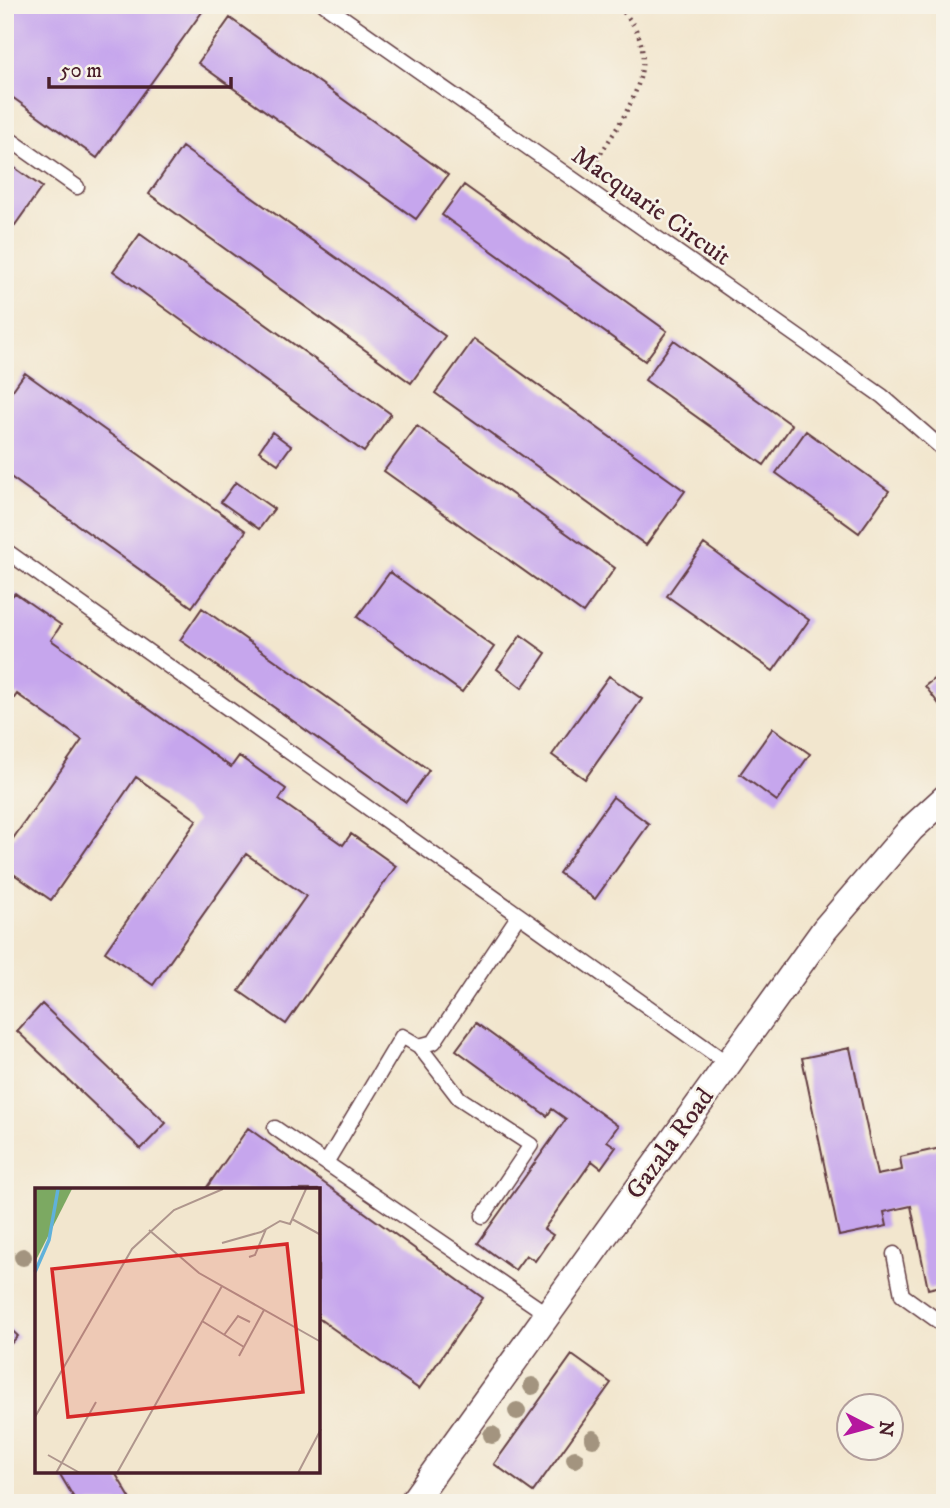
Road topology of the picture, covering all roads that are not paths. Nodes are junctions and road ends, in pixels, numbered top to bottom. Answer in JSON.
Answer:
{"nodes":[{"id":1,"x":326,"y":5,"type":"edge"},
{"id":2,"x":5,"y":136,"type":"edge"},
{"id":3,"x":77,"y":187,"type":"dead end"},
{"id":4,"x":945,"y":451,"type":"edge"},
{"id":5,"x":5,"y":550,"type":"edge"},
{"id":6,"x":945,"y":797,"type":"edge"},
{"id":7,"x":519,"y":915,"type":"junction"},
{"id":8,"x":419,"y":1046,"type":"junction"},
{"id":9,"x":727,"y":1063,"type":"junction"},
{"id":10,"x":275,"y":1128,"type":"dead end"},
{"id":11,"x":326,"y":1163,"type":"junction"},
{"id":12,"x":483,"y":1216,"type":"dead end"},
{"id":13,"x":894,"y":1254,"type":"dead end"},
{"id":14,"x":547,"y":1314,"type":"junction"},
{"id":15,"x":945,"y":1326,"type":"edge"},
{"id":16,"x":412,"y":1503,"type":"edge"}],
"edges":[{"from":1,"to":4,"type":"lane","name":"Macquarie Circuit"},
{"from":2,"to":3,"type":"lane"},
{"from":5,"to":7,"type":"lane"},
{"from":6,"to":9,"type":"street","name":"Gazala Road"},
{"from":7,"to":8,"type":"lane"},
{"from":7,"to":9,"type":"lane"},
{"from":8,"to":11,"type":"lane"},
{"from":8,"to":12,"type":"lane"},
{"from":9,"to":14,"type":"street","name":"Gazala Road"},
{"from":10,"to":11,"type":"lane"},
{"from":11,"to":14,"type":"lane"},
{"from":13,"to":15,"type":"lane"},
{"from":14,"to":16,"type":"street","name":"Gazala Road"}]}
